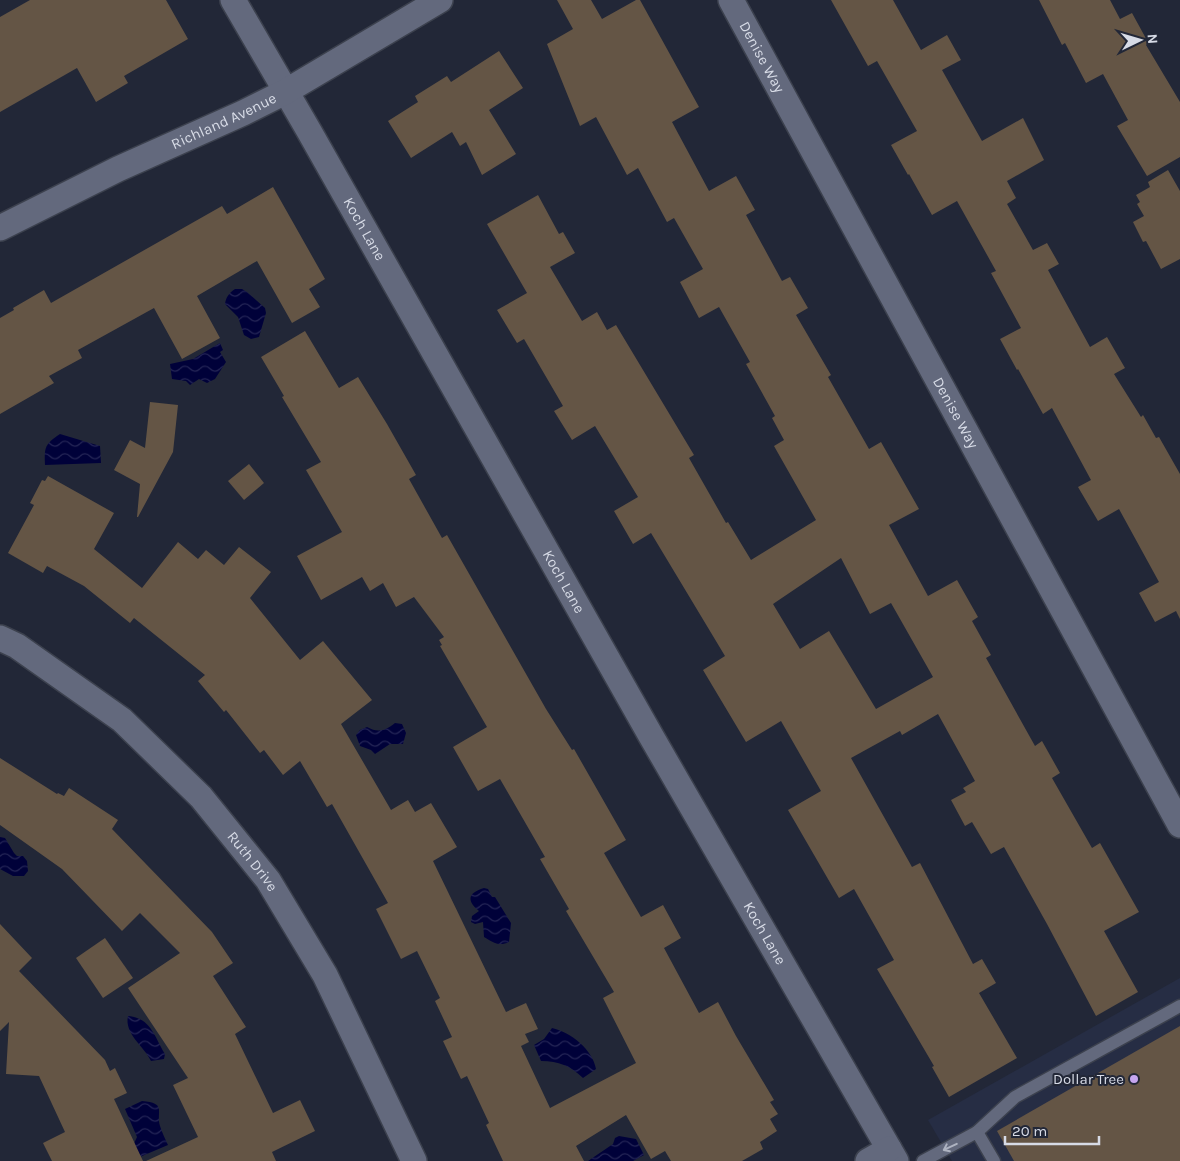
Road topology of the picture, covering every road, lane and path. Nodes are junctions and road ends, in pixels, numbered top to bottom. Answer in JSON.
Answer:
{"nodes":[{"id":1,"x":233,"y":0,"type":"edge"},
{"id":2,"x":440,"y":0,"type":"edge"},
{"id":3,"x":731,"y":0,"type":"edge"},
{"id":4,"x":285,"y":92,"type":"junction"},
{"id":5,"x":0,"y":228,"type":"edge"},
{"id":6,"x":0,"y":638,"type":"edge"},
{"id":7,"x":1180,"y":825,"type":"edge"},
{"id":8,"x":1180,"y":1006,"type":"edge"},
{"id":9,"x":977,"y":1132,"type":"junction"},
{"id":10,"x":884,"y":1157,"type":"edge"},
{"id":11,"x":414,"y":1161,"type":"edge"},
{"id":12,"x":923,"y":1161,"type":"edge"},
{"id":13,"x":994,"y":1161,"type":"edge"}],
"edges":[{"from":1,"to":4,"type":"street","name":"Koch Lane"},
{"from":2,"to":4,"type":"street","name":"Richland Avenue"},
{"from":3,"to":7,"type":"street","name":"Denise Way"},
{"from":4,"to":5,"type":"street","name":"Richland Avenue"},
{"from":4,"to":10,"type":"street","name":"Koch Lane"},
{"from":6,"to":11,"type":"street","name":"Ruth Drive"},
{"from":8,"to":9,"type":"lane"},
{"from":9,"to":12,"type":"lane","one_way":true},
{"from":9,"to":13,"type":"lane"}]}
